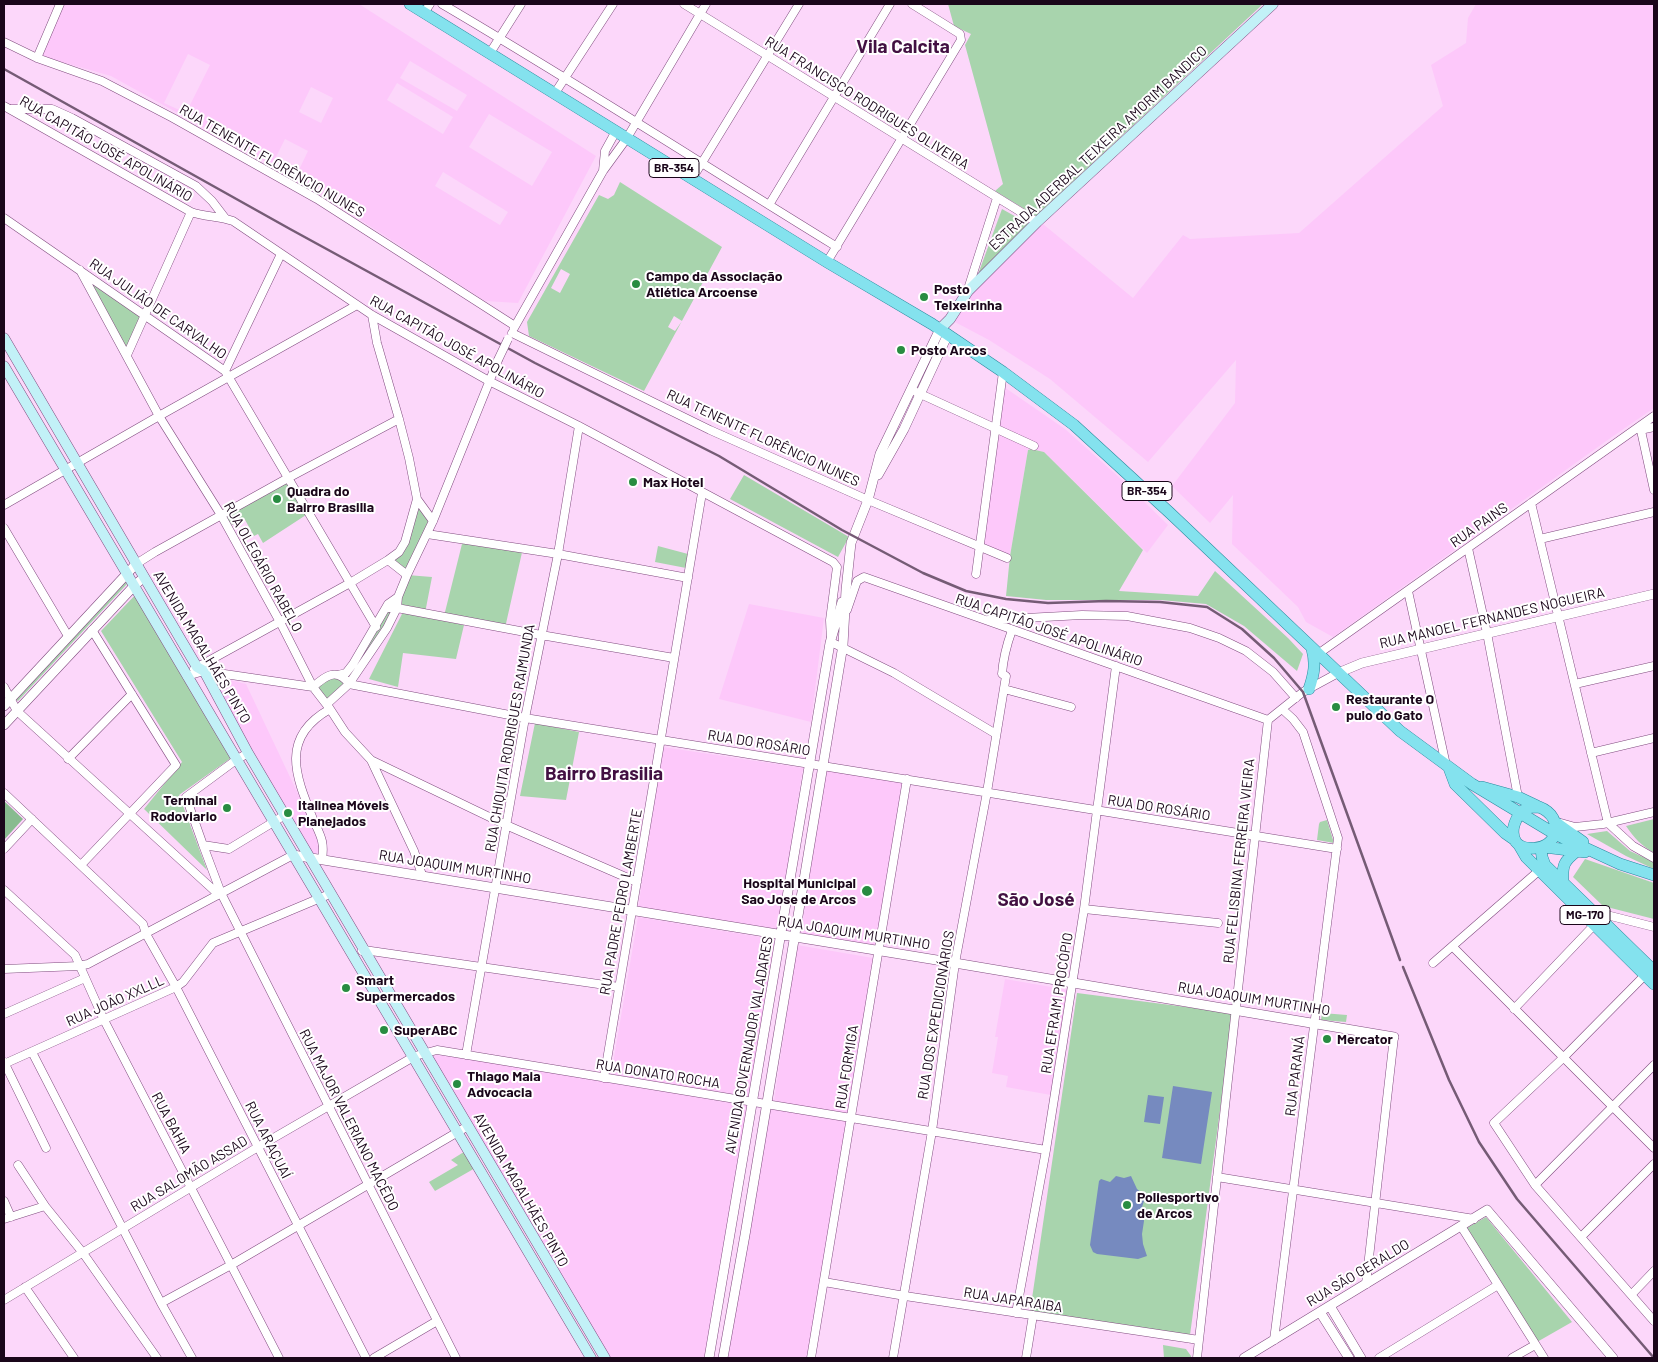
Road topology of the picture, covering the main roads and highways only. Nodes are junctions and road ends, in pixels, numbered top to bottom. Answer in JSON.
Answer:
{"nodes":[{"id":1,"x":410,"y":4,"type":"edge"},
{"id":2,"x":1273,"y":4,"type":"edge"},
{"id":3,"x":427,"y":8,"type":"edge"},
{"id":4,"x":944,"y":332,"type":"junction"},
{"id":5,"x":4,"y":338,"type":"edge"},
{"id":6,"x":4,"y":366,"type":"edge"},
{"id":7,"x":101,"y":504,"type":"junction"},
{"id":8,"x":89,"y":510,"type":"junction"},
{"id":9,"x":1315,"y":651,"type":"junction"},
{"id":10,"x":1309,"y":689,"type":"road end"},
{"id":11,"x":1448,"y":767,"type":"junction"},
{"id":12,"x":1472,"y":784,"type":"junction"},
{"id":13,"x":1539,"y":807,"type":"junction"},
{"id":14,"x":1520,"y":814,"type":"junction"},
{"id":15,"x":1555,"y":822,"type":"junction"},
{"id":16,"x":1555,"y":834,"type":"junction"},
{"id":17,"x":1517,"y":843,"type":"junction"},
{"id":18,"x":1543,"y":847,"type":"junction"},
{"id":19,"x":1577,"y":851,"type":"junction"},
{"id":20,"x":1596,"y":853,"type":"junction"},
{"id":21,"x":319,"y":863,"type":"junction"},
{"id":22,"x":1542,"y":867,"type":"junction"},
{"id":23,"x":304,"y":873,"type":"junction"},
{"id":24,"x":1654,"y":875,"type":"edge"},
{"id":25,"x":1563,"y":882,"type":"junction"},
{"id":26,"x":1597,"y":918,"type":"junction"},
{"id":27,"x":1650,"y":971,"type":"edge"},
{"id":28,"x":1654,"y":984,"type":"edge"},
{"id":29,"x":420,"y":1055,"type":"junction"},
{"id":30,"x":463,"y":1128,"type":"junction"},
{"id":31,"x":568,"y":1296,"type":"junction"},
{"id":32,"x":558,"y":1302,"type":"junction"},
{"id":33,"x":591,"y":1358,"type":"edge"},
{"id":34,"x":605,"y":1358,"type":"edge"}],
"edges":[{"from":1,"to":3,"type":"main road","number":"BR-354"},
{"from":2,"to":4,"type":"main road","name":"ESTRADA ADERBAL TEIXEIRA AMORIM BANDICO"},
{"from":3,"to":4,"type":"main road","number":"BR-354"},
{"from":4,"to":9,"type":"main road","number":"BR-354"},
{"from":5,"to":7,"type":"main road","name":"AVENIDA MAGALHÃES PINTO"},
{"from":6,"to":8,"type":"main road","name":"AVENIDA MAGALHÃES PINTO"},
{"from":7,"to":8,"type":"main road"},
{"from":7,"to":21,"type":"main road","name":"AVENIDA MAGALHÃES PINTO"},
{"from":8,"to":23,"type":"main road","name":"AVENIDA MAGALHÃES PINTO"},
{"from":9,"to":10,"type":"main road"},
{"from":9,"to":11,"type":"main road","number":"BR-354"},
{"from":11,"to":12,"type":"main road","number":"BR-354"},
{"from":11,"to":17,"type":"main road"},
{"from":12,"to":13,"type":"main road"},
{"from":12,"to":14,"type":"main road","number":"BR-354"},
{"from":13,"to":14,"type":"main road"},
{"from":13,"to":15,"type":"main road"},
{"from":14,"to":16,"type":"main road","number":"BR-354"},
{"from":14,"to":17,"type":"main road"},
{"from":15,"to":16,"type":"main road"},
{"from":15,"to":20,"type":"main road"},
{"from":16,"to":18,"type":"main road"},
{"from":16,"to":20,"type":"main road","number":"BR-354"},
{"from":17,"to":18,"type":"main road"},
{"from":17,"to":22,"type":"main road","number":"MG-170"},
{"from":18,"to":19,"type":"main road"},
{"from":18,"to":22,"type":"main road"},
{"from":19,"to":20,"type":"main road"},
{"from":19,"to":25,"type":"main road"},
{"from":20,"to":24,"type":"main road","number":"BR-354"},
{"from":21,"to":23,"type":"main road"},
{"from":21,"to":29,"type":"main road","name":"AVENIDA MAGALHÃES PINTO"},
{"from":22,"to":25,"type":"main road","number":"MG-170"},
{"from":22,"to":26,"type":"main road","number":"MG-170"},
{"from":23,"to":29,"type":"main road","name":"AVENIDA MAGALHÃES PINTO"},
{"from":25,"to":26,"type":"main road","number":"MG-170"},
{"from":26,"to":27,"type":"main road","number":"MG-170"},
{"from":27,"to":28,"type":"main road","number":"MG-170"},
{"from":29,"to":30,"type":"main road","name":"AVENIDA MAGALHÃES PINTO"},
{"from":30,"to":31,"type":"main road","name":"AVENIDA MAGALHÃES PINTO"},
{"from":30,"to":32,"type":"main road","name":"AVENIDA MAGALHÃES PINTO"},
{"from":31,"to":32,"type":"main road"},
{"from":31,"to":34,"type":"main road","name":"AVENIDA MAGALHÃES PINTO"},
{"from":32,"to":33,"type":"main road","name":"AVENIDA MAGALHÃES PINTO"}]}
